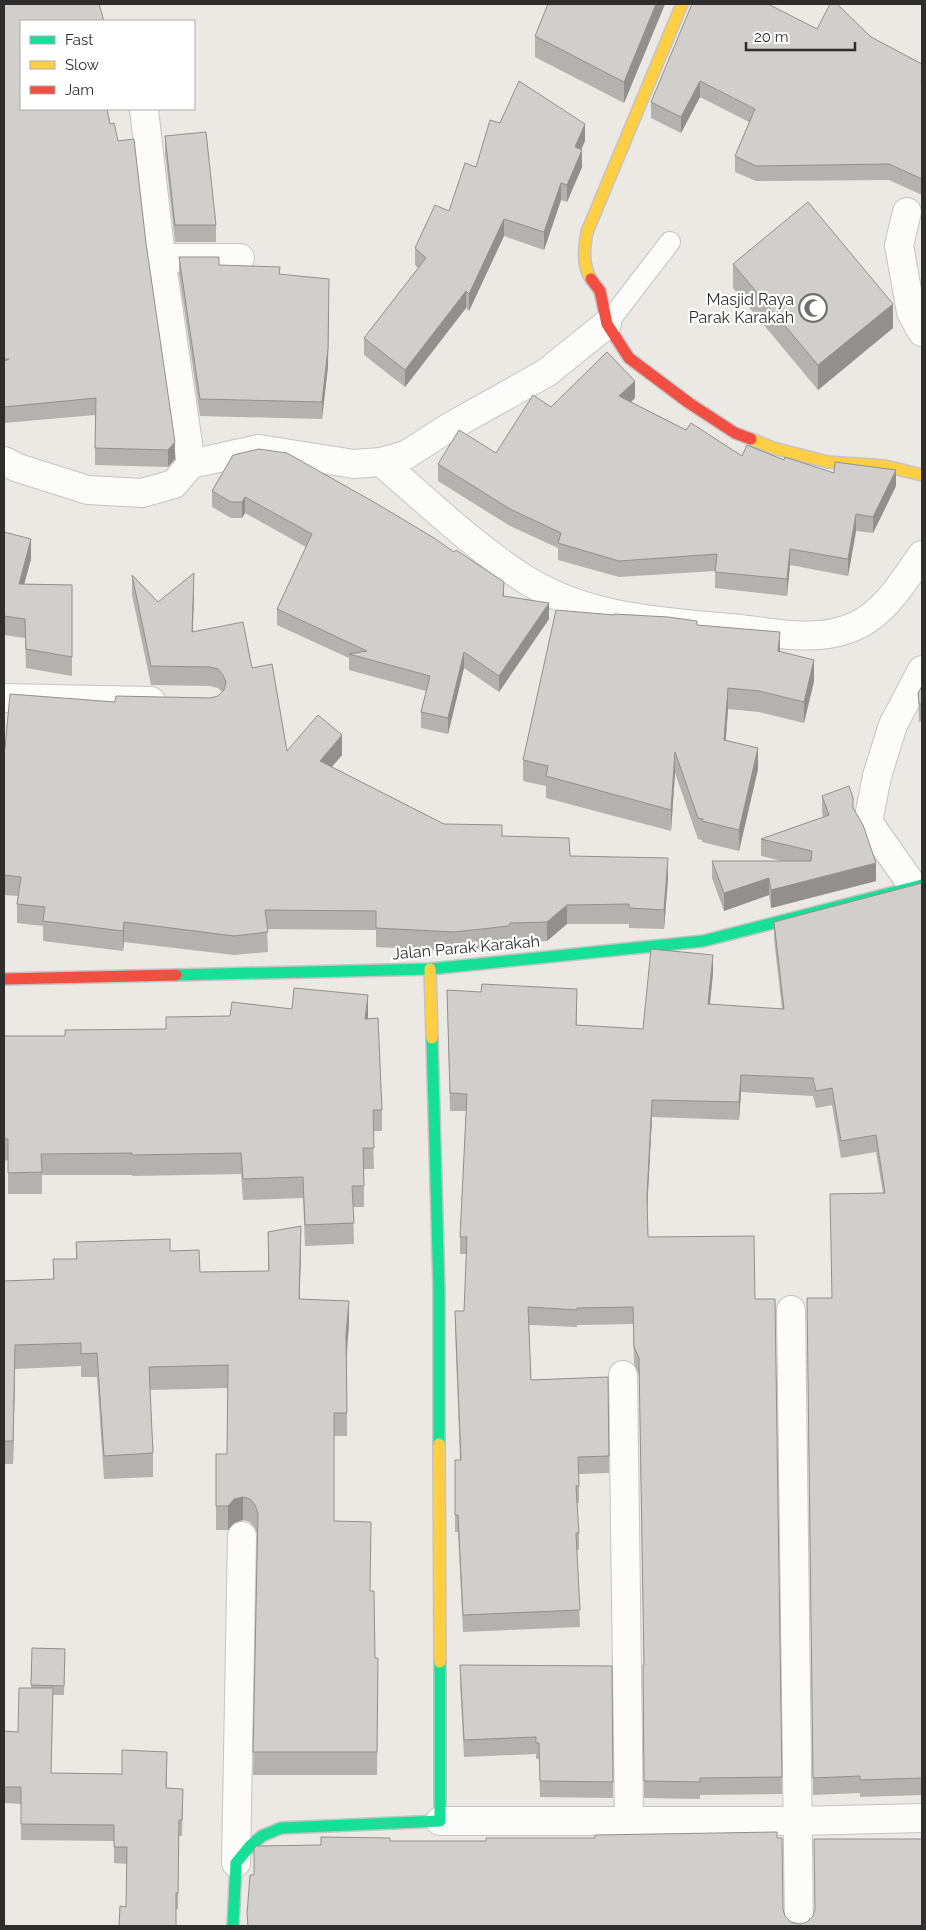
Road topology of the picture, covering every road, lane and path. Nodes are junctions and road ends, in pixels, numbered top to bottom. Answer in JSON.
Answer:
{"nodes":[{"id":1,"x":682,"y":4,"type":"edge"},
{"id":2,"x":144,"y":110,"type":"edge"},
{"id":3,"x":907,"y":212,"type":"dead end"},
{"id":4,"x":670,"y":242,"type":"dead end"},
{"id":5,"x":162,"y":258,"type":"junction"},
{"id":6,"x":240,"y":258,"type":"dead end"},
{"id":7,"x":606,"y":324,"type":"junction"},
{"id":8,"x":922,"y":332,"type":"edge"},
{"id":9,"x":4,"y":461,"type":"edge"},
{"id":10,"x":381,"y":462,"type":"junction"},
{"id":11,"x":191,"y":464,"type":"junction"},
{"id":12,"x":922,"y":475,"type":"edge"},
{"id":13,"x":922,"y":555,"type":"edge"},
{"id":14,"x":922,"y":670,"type":"edge"},
{"id":15,"x":4,"y":698,"type":"edge"},
{"id":16,"x":171,"y":701,"type":"edge"},
{"id":17,"x":917,"y":885,"type":"edge"},
{"id":18,"x":430,"y":969,"type":"junction"},
{"id":19,"x":4,"y":979,"type":"edge"},
{"id":20,"x":791,"y":1310,"type":"dead end"},
{"id":21,"x":624,"y":1375,"type":"dead end"},
{"id":22,"x":242,"y":1536,"type":"dead end"},
{"id":23,"x":922,"y":1818,"type":"edge"},
{"id":24,"x":629,"y":1820,"type":"junction"},
{"id":25,"x":798,"y":1820,"type":"junction"},
{"id":26,"x":440,"y":1821,"type":"junction"},
{"id":27,"x":236,"y":1863,"type":"junction"},
{"id":28,"x":233,"y":1926,"type":"edge"},
{"id":29,"x":799,"y":1926,"type":"edge"}],
"edges":[{"from":1,"to":7,"type":"street"},
{"from":2,"to":5,"type":"street"},
{"from":3,"to":8,"type":"street"},
{"from":4,"to":7,"type":"lane"},
{"from":5,"to":6,"type":"street"},
{"from":5,"to":11,"type":"street"},
{"from":7,"to":10,"type":"street"},
{"from":7,"to":12,"type":"street"},
{"from":9,"to":11,"type":"street"},
{"from":10,"to":11,"type":"street"},
{"from":10,"to":13,"type":"street"},
{"from":14,"to":17,"type":"street"},
{"from":15,"to":16,"type":"street"},
{"from":17,"to":18,"type":"street","name":"Jalan Parak Karakah"},
{"from":18,"to":19,"type":"street","name":"Jalan Parak Karakah"},
{"from":18,"to":26,"type":"street"},
{"from":20,"to":25,"type":"street"},
{"from":21,"to":24,"type":"street"},
{"from":22,"to":27,"type":"street"},
{"from":23,"to":25,"type":"street"},
{"from":24,"to":25,"type":"street"},
{"from":24,"to":26,"type":"street"},
{"from":25,"to":29,"type":"street"},
{"from":26,"to":27,"type":"street"},
{"from":27,"to":28,"type":"street"}]}
